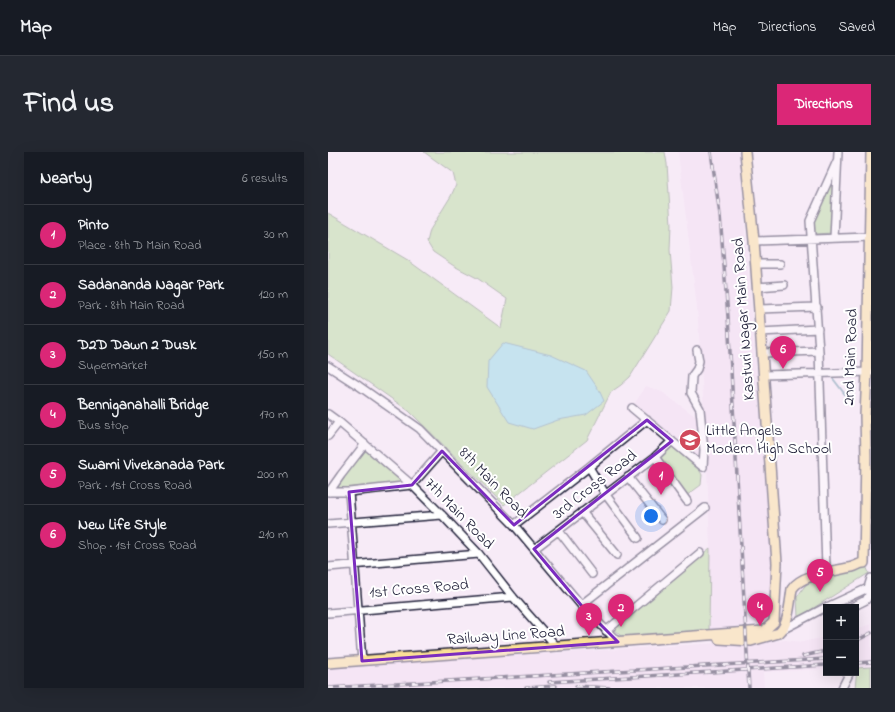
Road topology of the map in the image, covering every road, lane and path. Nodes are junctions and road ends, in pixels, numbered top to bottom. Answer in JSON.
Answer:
{"nodes":[{"id":1,"x":745,"y":152,"type":"edge"},
{"id":2,"x":838,"y":152,"type":"edge"},
{"id":3,"x":871,"y":152,"type":"edge"},
{"id":4,"x":871,"y":160,"type":"edge"},
{"id":5,"x":837,"y":161,"type":"junction"},
{"id":6,"x":871,"y":184,"type":"edge"},
{"id":7,"x":870,"y":218,"type":"edge"},
{"id":8,"x":869,"y":237,"type":"junction"},
{"id":9,"x":834,"y":238,"type":"junction"},
{"id":10,"x":811,"y":239,"type":"junction"},
{"id":11,"x":754,"y":241,"type":"junction"},
{"id":12,"x":756,"y":264,"type":"junction"},
{"id":13,"x":780,"y":264,"type":"dead end"},
{"id":14,"x":870,"y":264,"type":"edge"},
{"id":15,"x":784,"y":285,"type":"dead end"},
{"id":16,"x":757,"y":287,"type":"junction"},
{"id":17,"x":817,"y":307,"type":"junction"},
{"id":18,"x":759,"y":309,"type":"junction"},
{"id":19,"x":818,"y":328,"type":"junction"},
{"id":20,"x":760,"y":332,"type":"junction"},
{"id":21,"x":696,"y":350,"type":"dead end"},
{"id":22,"x":819,"y":351,"type":"junction"},
{"id":23,"x":762,"y":353,"type":"junction"},
{"id":24,"x":328,"y":366,"type":"edge"},
{"id":25,"x":869,"y":372,"type":"edge"},
{"id":26,"x":820,"y":373,"type":"junction"},
{"id":27,"x":763,"y":375,"type":"junction"},
{"id":28,"x":632,"y":408,"type":"dead end"},
{"id":29,"x":328,"y":414,"type":"edge"},
{"id":30,"x":868,"y":416,"type":"edge"},
{"id":31,"x":647,"y":420,"type":"junction"},
{"id":32,"x":339,"y":422,"type":"junction"},
{"id":33,"x":328,"y":436,"type":"edge"},
{"id":34,"x":672,"y":441,"type":"junction"},
{"id":35,"x":365,"y":444,"type":"junction"},
{"id":36,"x":442,"y":451,"type":"junction"},
{"id":37,"x":655,"y":457,"type":"junction"},
{"id":38,"x":590,"y":467,"type":"junction"},
{"id":39,"x":628,"y":476,"type":"junction"},
{"id":40,"x":412,"y":485,"type":"junction"},
{"id":41,"x":328,"y":492,"type":"edge"},
{"id":42,"x":348,"y":492,"type":"junction"},
{"id":43,"x":606,"y":494,"type":"junction"},
{"id":44,"x":687,"y":501,"type":"dead end"},
{"id":45,"x":705,"y":508,"type":"dead end"},
{"id":46,"x":582,"y":512,"type":"junction"},
{"id":47,"x":442,"y":515,"type":"junction"},
{"id":48,"x":662,"y":520,"type":"dead end"},
{"id":49,"x":351,"y":521,"type":"junction"},
{"id":50,"x":328,"y":524,"type":"edge"},
{"id":51,"x":514,"y":525,"type":"junction"},
{"id":52,"x":559,"y":531,"type":"junction"},
{"id":53,"x":638,"y":538,"type":"dead end"},
{"id":54,"x":534,"y":549,"type":"junction"},
{"id":55,"x":700,"y":553,"type":"dead end"},
{"id":56,"x":479,"y":554,"type":"junction"},
{"id":57,"x":617,"y":555,"type":"dead end"},
{"id":58,"x":865,"y":563,"type":"edge"},
{"id":59,"x":354,"y":564,"type":"junction"},
{"id":60,"x":328,"y":567,"type":"edge"},
{"id":61,"x":826,"y":568,"type":"dead end"},
{"id":62,"x":592,"y":574,"type":"dead end"},
{"id":63,"x":871,"y":578,"type":"edge"},
{"id":64,"x":868,"y":588,"type":"junction"},
{"id":65,"x":513,"y":597,"type":"junction"},
{"id":66,"x":833,"y":604,"type":"edge"},
{"id":67,"x":858,"y":604,"type":"edge"},
{"id":68,"x":581,"y":605,"type":"junction"},
{"id":69,"x":823,"y":609,"type":"edge"},
{"id":70,"x":358,"y":610,"type":"junction"},
{"id":71,"x":328,"y":613,"type":"edge"},
{"id":72,"x":770,"y":627,"type":"joint"},
{"id":73,"x":782,"y":630,"type":"junction"},
{"id":74,"x":606,"y":631,"type":"junction"},
{"id":75,"x":710,"y":635,"type":"junction"},
{"id":76,"x":618,"y":642,"type":"junction"},
{"id":77,"x":557,"y":647,"type":"junction"},
{"id":78,"x":362,"y":661,"type":"junction"},
{"id":79,"x":328,"y":663,"type":"edge"},
{"id":80,"x":848,"y":676,"type":"edge"},
{"id":81,"x":842,"y":688,"type":"edge"}],
"edges":[{"from":1,"to":11,"type":"main road","name":"Kasturi Nagar Main Road"},
{"from":2,"to":5,"type":"street"},
{"from":3,"to":4,"type":"main road","name":"2nd Main Road"},
{"from":4,"to":6,"type":"main road","name":"2nd Main Road"},
{"from":5,"to":9,"type":"street"},
{"from":5,"to":10,"type":"street"},
{"from":6,"to":7,"type":"main road","name":"2nd Main Road"},
{"from":7,"to":8,"type":"main road","name":"2nd Main Road"},
{"from":8,"to":9,"type":"street"},
{"from":8,"to":14,"type":"main road","name":"2nd Main Road"},
{"from":9,"to":10,"type":"street"},
{"from":10,"to":11,"type":"street"},
{"from":10,"to":17,"type":"street"},
{"from":11,"to":12,"type":"main road","name":"Kasturi Nagar Main Road"},
{"from":12,"to":13,"type":"street"},
{"from":12,"to":16,"type":"main road","name":"Kasturi Nagar Main Road"},
{"from":14,"to":25,"type":"main road","name":"2nd Main Road"},
{"from":15,"to":16,"type":"street"},
{"from":16,"to":18,"type":"main road","name":"Kasturi Nagar Main Road"},
{"from":17,"to":18,"type":"street"},
{"from":17,"to":19,"type":"street"},
{"from":18,"to":20,"type":"main road","name":"Kasturi Nagar Main Road"},
{"from":19,"to":20,"type":"street"},
{"from":19,"to":22,"type":"street"},
{"from":20,"to":23,"type":"main road","name":"Kasturi Nagar Main Road"},
{"from":21,"to":34,"type":"street"},
{"from":22,"to":23,"type":"street"},
{"from":22,"to":26,"type":"street"},
{"from":23,"to":27,"type":"main road","name":"Kasturi Nagar Main Road"},
{"from":24,"to":36,"type":"street","name":"8th Main Road"},
{"from":25,"to":26,"type":"street"},
{"from":25,"to":30,"type":"main road","name":"2nd Main Road"},
{"from":26,"to":27,"type":"street"},
{"from":26,"to":61,"type":"street"},
{"from":27,"to":72,"type":"main road","name":"Kasturi Nagar Main Road"},
{"from":28,"to":31,"type":"street"},
{"from":29,"to":32,"type":"street","name":"7th Main Road"},
{"from":30,"to":58,"type":"main road","name":"2nd Main Road"},
{"from":31,"to":34,"type":"street"},
{"from":31,"to":38,"type":"street"},
{"from":32,"to":33,"type":"street"},
{"from":32,"to":35,"type":"street","name":"7th Main Road"},
{"from":34,"to":37,"type":"street","name":"3rd Cross Road"},
{"from":35,"to":40,"type":"street","name":"7th Main Road"},
{"from":35,"to":41,"type":"street"},
{"from":36,"to":40,"type":"street"},
{"from":36,"to":51,"type":"street","name":"8th Main Road"},
{"from":37,"to":39,"type":"street","name":"3rd Cross Road"},
{"from":37,"to":44,"type":"street"},
{"from":38,"to":43,"type":"street"},
{"from":38,"to":51,"type":"street"},
{"from":39,"to":43,"type":"street","name":"3rd Cross Road"},
{"from":39,"to":48,"type":"street"},
{"from":40,"to":42,"type":"street"},
{"from":40,"to":47,"type":"street","name":"7th Main Road"},
{"from":41,"to":42,"type":"street"},
{"from":42,"to":49,"type":"street"},
{"from":43,"to":46,"type":"street","name":"3rd Cross Road"},
{"from":43,"to":53,"type":"street"},
{"from":45,"to":68,"type":"street"},
{"from":46,"to":52,"type":"street","name":"3rd Cross Road"},
{"from":46,"to":57,"type":"street"},
{"from":47,"to":49,"type":"street"},
{"from":47,"to":56,"type":"street","name":"7th Main Road"},
{"from":49,"to":50,"type":"street"},
{"from":49,"to":59,"type":"street"},
{"from":51,"to":54,"type":"street","name":"8th Main Road"},
{"from":52,"to":54,"type":"street","name":"3rd Cross Road"},
{"from":52,"to":62,"type":"street"},
{"from":54,"to":68,"type":"street","name":"8th Main Road"},
{"from":55,"to":74,"type":"street"},
{"from":56,"to":59,"type":"street"},
{"from":56,"to":65,"type":"street","name":"7th Main Road"},
{"from":58,"to":73,"type":"main road"},
{"from":59,"to":60,"type":"street"},
{"from":59,"to":70,"type":"street"},
{"from":63,"to":64,"type":"street"},
{"from":64,"to":66,"type":"street","name":"Railway Line Road"},
{"from":64,"to":67,"type":"street"},
{"from":65,"to":70,"type":"street","name":"1st Cross Road"},
{"from":65,"to":77,"type":"street","name":"7th Main Road"},
{"from":68,"to":74,"type":"street","name":"8th Main Road"},
{"from":69,"to":73,"type":"street","name":"Railway Line Road"},
{"from":70,"to":71,"type":"street","name":"1st Cross Road"},
{"from":70,"to":78,"type":"street"},
{"from":72,"to":75,"type":"main road","name":"Railway Line Road"},
{"from":73,"to":75,"type":"main road","name":"Railway Line Road"},
{"from":74,"to":76,"type":"street","name":"8th Main Road"},
{"from":75,"to":76,"type":"main road","name":"Railway Line Road"},
{"from":76,"to":77,"type":"main road","name":"Railway Line Road"},
{"from":77,"to":78,"type":"main road","name":"Railway Line Road"},
{"from":78,"to":79,"type":"main road","name":"Railway Line Road"},
{"from":80,"to":81,"type":"street"}]}
